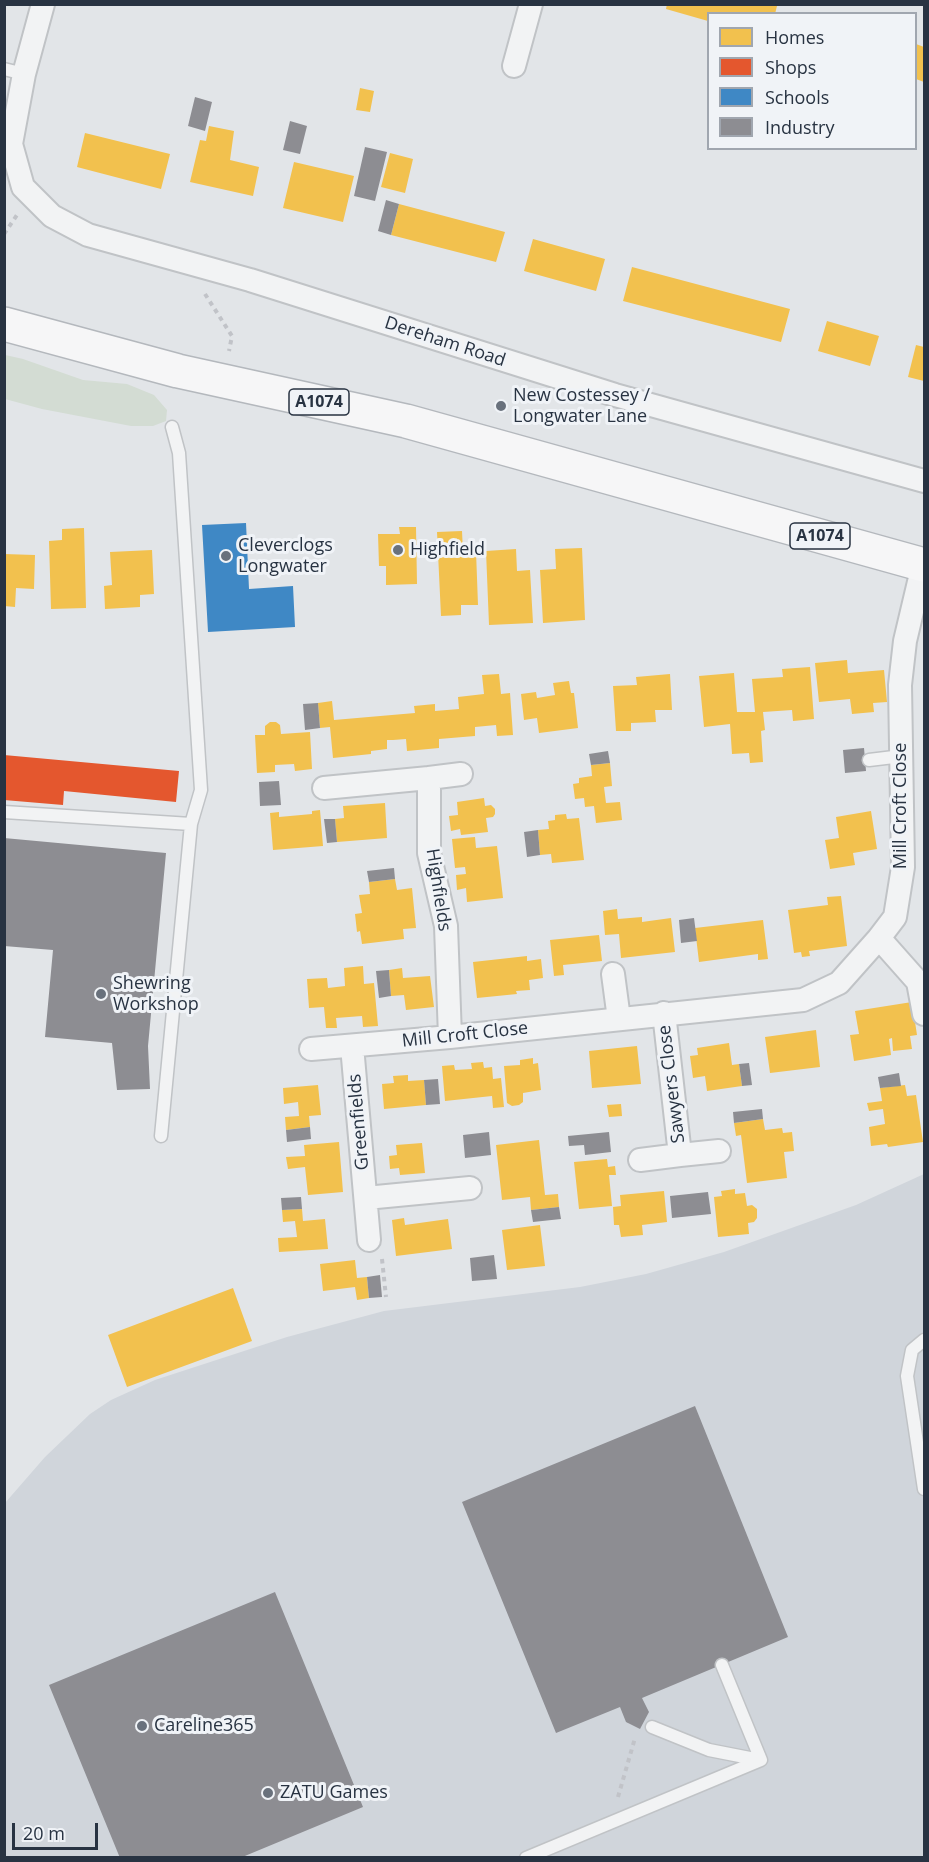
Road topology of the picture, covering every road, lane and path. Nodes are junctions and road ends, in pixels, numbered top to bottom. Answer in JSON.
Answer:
{"nodes":[{"id":1,"x":43,"y":4,"type":"edge"},
{"id":2,"x":531,"y":4,"type":"edge"},
{"id":3,"x":513,"y":66,"type":"dead end"},
{"id":4,"x":14,"y":72,"type":"edge"},
{"id":5,"x":187,"y":262,"type":"junction"},
{"id":6,"x":4,"y":324,"type":"edge"},
{"id":7,"x":229,"y":349,"type":"dead end"},
{"id":8,"x":172,"y":427,"type":"dead end"},
{"id":9,"x":924,"y":481,"type":"edge"},
{"id":10,"x":924,"y":565,"type":"edge"},
{"id":11,"x":902,"y":756,"type":"junction"},
{"id":12,"x":869,"y":760,"type":"dead end"},
{"id":13,"x":461,"y":774,"type":"dead end"},
{"id":14,"x":429,"y":778,"type":"junction"},
{"id":15,"x":324,"y":788,"type":"dead end"},
{"id":16,"x":4,"y":812,"type":"edge"},
{"id":17,"x":191,"y":824,"type":"junction"},
{"id":18,"x":879,"y":938,"type":"junction"},
{"id":19,"x":613,"y":974,"type":"dead end"},
{"id":20,"x":664,"y":1013,"type":"junction"},
{"id":21,"x":924,"y":1014,"type":"edge"},
{"id":22,"x":619,"y":1019,"type":"junction"},
{"id":23,"x":450,"y":1037,"type":"junction"},
{"id":24,"x":352,"y":1046,"type":"junction"},
{"id":25,"x":311,"y":1049,"type":"dead end"},
{"id":26,"x":161,"y":1136,"type":"dead end"},
{"id":27,"x":719,"y":1151,"type":"dead end"},
{"id":28,"x":680,"y":1155,"type":"junction"},
{"id":29,"x":640,"y":1160,"type":"dead end"},
{"id":30,"x":471,"y":1188,"type":"dead end"},
{"id":31,"x":366,"y":1198,"type":"junction"},
{"id":32,"x":369,"y":1240,"type":"joint"},
{"id":33,"x":386,"y":1297,"type":"dead end"},
{"id":34,"x":924,"y":1340,"type":"edge"},
{"id":35,"x":924,"y":1490,"type":"edge"},
{"id":36,"x":722,"y":1665,"type":"dead end"},
{"id":37,"x":652,"y":1727,"type":"dead end"},
{"id":38,"x":637,"y":1731,"type":"dead end"},
{"id":39,"x":761,"y":1760,"type":"junction"},
{"id":40,"x":611,"y":1821,"type":"junction"},
{"id":41,"x":526,"y":1857,"type":"edge"}],
"edges":[{"from":1,"to":4,"type":"street"},
{"from":2,"to":3,"type":"street"},
{"from":4,"to":5,"type":"street","name":"Dereham Road"},
{"from":5,"to":7,"type":"path"},
{"from":5,"to":9,"type":"street","name":"Dereham Road"},
{"from":6,"to":10,"type":"highway","number":"A1074"},
{"from":8,"to":17,"type":"lane"},
{"from":10,"to":11,"type":"street","name":"Mill Croft Close"},
{"from":11,"to":12,"type":"lane"},
{"from":11,"to":18,"type":"street","name":"Mill Croft Close"},
{"from":13,"to":14,"type":"street"},
{"from":14,"to":15,"type":"street"},
{"from":14,"to":23,"type":"street","name":"Highfields"},
{"from":16,"to":17,"type":"lane"},
{"from":17,"to":26,"type":"lane"},
{"from":18,"to":20,"type":"street","name":"Mill Croft Close"},
{"from":18,"to":21,"type":"street"},
{"from":19,"to":22,"type":"street"},
{"from":20,"to":22,"type":"street","name":"Mill Croft Close"},
{"from":20,"to":28,"type":"street","name":"Sawyers Close"},
{"from":22,"to":23,"type":"street","name":"Mill Croft Close"},
{"from":23,"to":24,"type":"street","name":"Mill Croft Close"},
{"from":24,"to":25,"type":"street","name":"Mill Croft Close"},
{"from":24,"to":31,"type":"street","name":"Greenfields"},
{"from":27,"to":28,"type":"street","name":"Sawyers Close"},
{"from":28,"to":29,"type":"street","name":"Sawyers Close"},
{"from":30,"to":31,"type":"street"},
{"from":31,"to":32,"type":"street","name":"Greenfields"},
{"from":32,"to":33,"type":"path"},
{"from":34,"to":35,"type":"lane"},
{"from":36,"to":39,"type":"lane"},
{"from":37,"to":39,"type":"lane"},
{"from":38,"to":40,"type":"path"},
{"from":39,"to":40,"type":"lane"},
{"from":40,"to":41,"type":"lane"}]}
